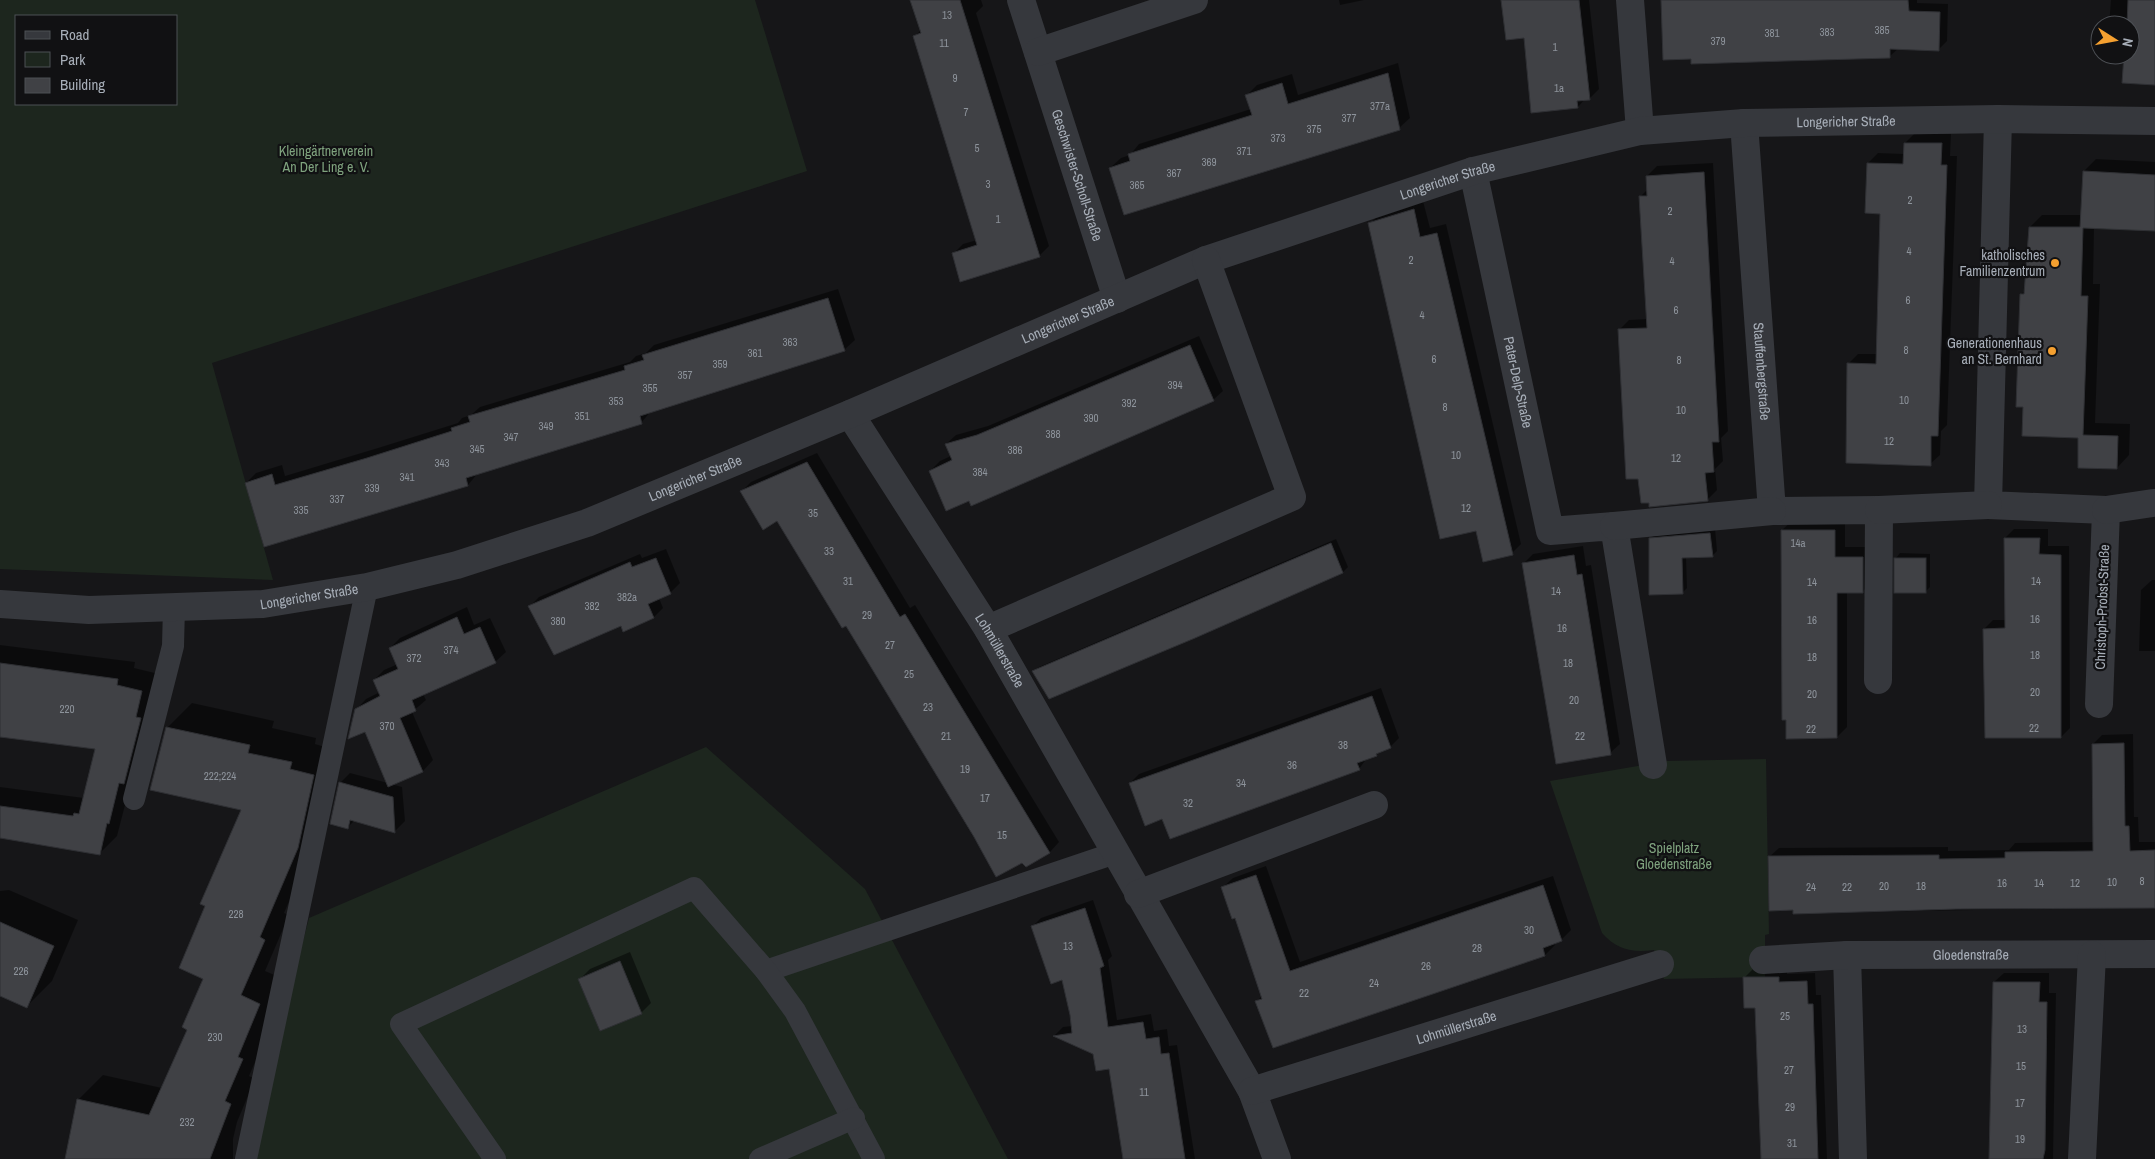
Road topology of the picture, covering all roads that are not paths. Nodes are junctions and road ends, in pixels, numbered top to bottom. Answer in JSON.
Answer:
{"nodes":[{"id":1,"x":1021,"y":0,"type":"edge"},
{"id":2,"x":1194,"y":0,"type":"edge"},
{"id":3,"x":1630,"y":0,"type":"edge"},
{"id":4,"x":1038,"y":52,"type":"junction"},
{"id":5,"x":1998,"y":119,"type":"junction"},
{"id":6,"x":2155,"y":121,"type":"edge"},
{"id":7,"x":1744,"y":123,"type":"junction"},
{"id":8,"x":1640,"y":131,"type":"junction"},
{"id":9,"x":1473,"y":171,"type":"junction"},
{"id":10,"x":1206,"y":260,"type":"junction"},
{"id":11,"x":1117,"y":299,"type":"junction"},
{"id":12,"x":850,"y":414,"type":"junction"},
{"id":13,"x":2153,"y":503,"type":"dead end"},
{"id":14,"x":1988,"y":505,"type":"junction"},
{"id":15,"x":1879,"y":510,"type":"junction"},
{"id":16,"x":2106,"y":510,"type":"junction"},
{"id":17,"x":1772,"y":511,"type":"junction"},
{"id":18,"x":1614,"y":526,"type":"junction"},
{"id":19,"x":367,"y":587,"type":"junction"},
{"id":20,"x":0,"y":604,"type":"edge"},
{"id":21,"x":174,"y":607,"type":"junction"},
{"id":22,"x":988,"y":629,"type":"junction"},
{"id":23,"x":1878,"y":680,"type":"dead end"},
{"id":24,"x":2098,"y":704,"type":"dead end"},
{"id":25,"x":1653,"y":765,"type":"dead end"},
{"id":26,"x":134,"y":799,"type":"dead end"},
{"id":27,"x":1374,"y":805,"type":"dead end"},
{"id":28,"x":1115,"y":853,"type":"junction"},
{"id":29,"x":1138,"y":894,"type":"junction"},
{"id":30,"x":2155,"y":954,"type":"edge"},
{"id":31,"x":1847,"y":955,"type":"junction"},
{"id":32,"x":2092,"y":955,"type":"junction"},
{"id":33,"x":1763,"y":960,"type":"dead end"},
{"id":34,"x":1660,"y":964,"type":"dead end"},
{"id":35,"x":766,"y":971,"type":"junction"},
{"id":36,"x":1252,"y":1091,"type":"junction"},
{"id":37,"x":854,"y":1118,"type":"junction"},
{"id":38,"x":246,"y":1159,"type":"edge"},
{"id":39,"x":495,"y":1159,"type":"edge"},
{"id":40,"x":760,"y":1159,"type":"edge"},
{"id":41,"x":874,"y":1159,"type":"edge"},
{"id":42,"x":1277,"y":1159,"type":"edge"},
{"id":43,"x":1853,"y":1159,"type":"edge"},
{"id":44,"x":2082,"y":1159,"type":"edge"}],
"edges":[{"from":1,"to":4,"type":"street","name":"Geschwister-Scholl-Straße"},
{"from":2,"to":4,"type":"street"},
{"from":3,"to":8,"type":"street"},
{"from":4,"to":11,"type":"street","name":"Geschwister-Scholl-Straße"},
{"from":5,"to":6,"type":"street","name":"Longericher Straße"},
{"from":5,"to":7,"type":"street","name":"Longericher Straße"},
{"from":5,"to":14,"type":"street"},
{"from":7,"to":8,"type":"street","name":"Longericher Straße"},
{"from":7,"to":17,"type":"street","name":"Stauffenbergstraße"},
{"from":8,"to":9,"type":"street","name":"Longericher Straße"},
{"from":9,"to":10,"type":"street","name":"Longericher Straße"},
{"from":9,"to":18,"type":"street","name":"Pater-Delp-Straße"},
{"from":10,"to":11,"type":"street","name":"Longericher Straße"},
{"from":10,"to":22,"type":"street"},
{"from":11,"to":12,"type":"street","name":"Longericher Straße"},
{"from":12,"to":19,"type":"street","name":"Longericher Straße"},
{"from":12,"to":22,"type":"street","name":"Lohmüllerstraße"},
{"from":13,"to":16,"type":"street"},
{"from":14,"to":15,"type":"street"},
{"from":14,"to":16,"type":"street"},
{"from":15,"to":17,"type":"street"},
{"from":15,"to":23,"type":"street"},
{"from":16,"to":24,"type":"street","name":"Christoph-Probst-Straße"},
{"from":17,"to":18,"type":"street","name":"Pater-Delp-Straße"},
{"from":18,"to":25,"type":"street"},
{"from":19,"to":21,"type":"street","name":"Longericher Straße"},
{"from":19,"to":38,"type":"lane"},
{"from":20,"to":21,"type":"street","name":"Longericher Straße"},
{"from":21,"to":26,"type":"lane"},
{"from":22,"to":28,"type":"street","name":"Lohmüllerstraße"},
{"from":27,"to":29,"type":"street"},
{"from":28,"to":29,"type":"street","name":"Lohmüllerstraße"},
{"from":28,"to":35,"type":"lane"},
{"from":29,"to":36,"type":"street","name":"Lohmüllerstraße"},
{"from":30,"to":32,"type":"street","name":"Gloedenstraße"},
{"from":31,"to":32,"type":"street","name":"Gloedenstraße"},
{"from":31,"to":33,"type":"street","name":"Gloedenstraße"},
{"from":31,"to":43,"type":"street"},
{"from":32,"to":44,"type":"street"},
{"from":34,"to":36,"type":"street","name":"Lohmüllerstraße"},
{"from":35,"to":37,"type":"lane"},
{"from":35,"to":39,"type":"lane"},
{"from":36,"to":42,"type":"street","name":"Lohmüllerstraße"},
{"from":37,"to":40,"type":"lane"},
{"from":37,"to":41,"type":"lane"}]}
